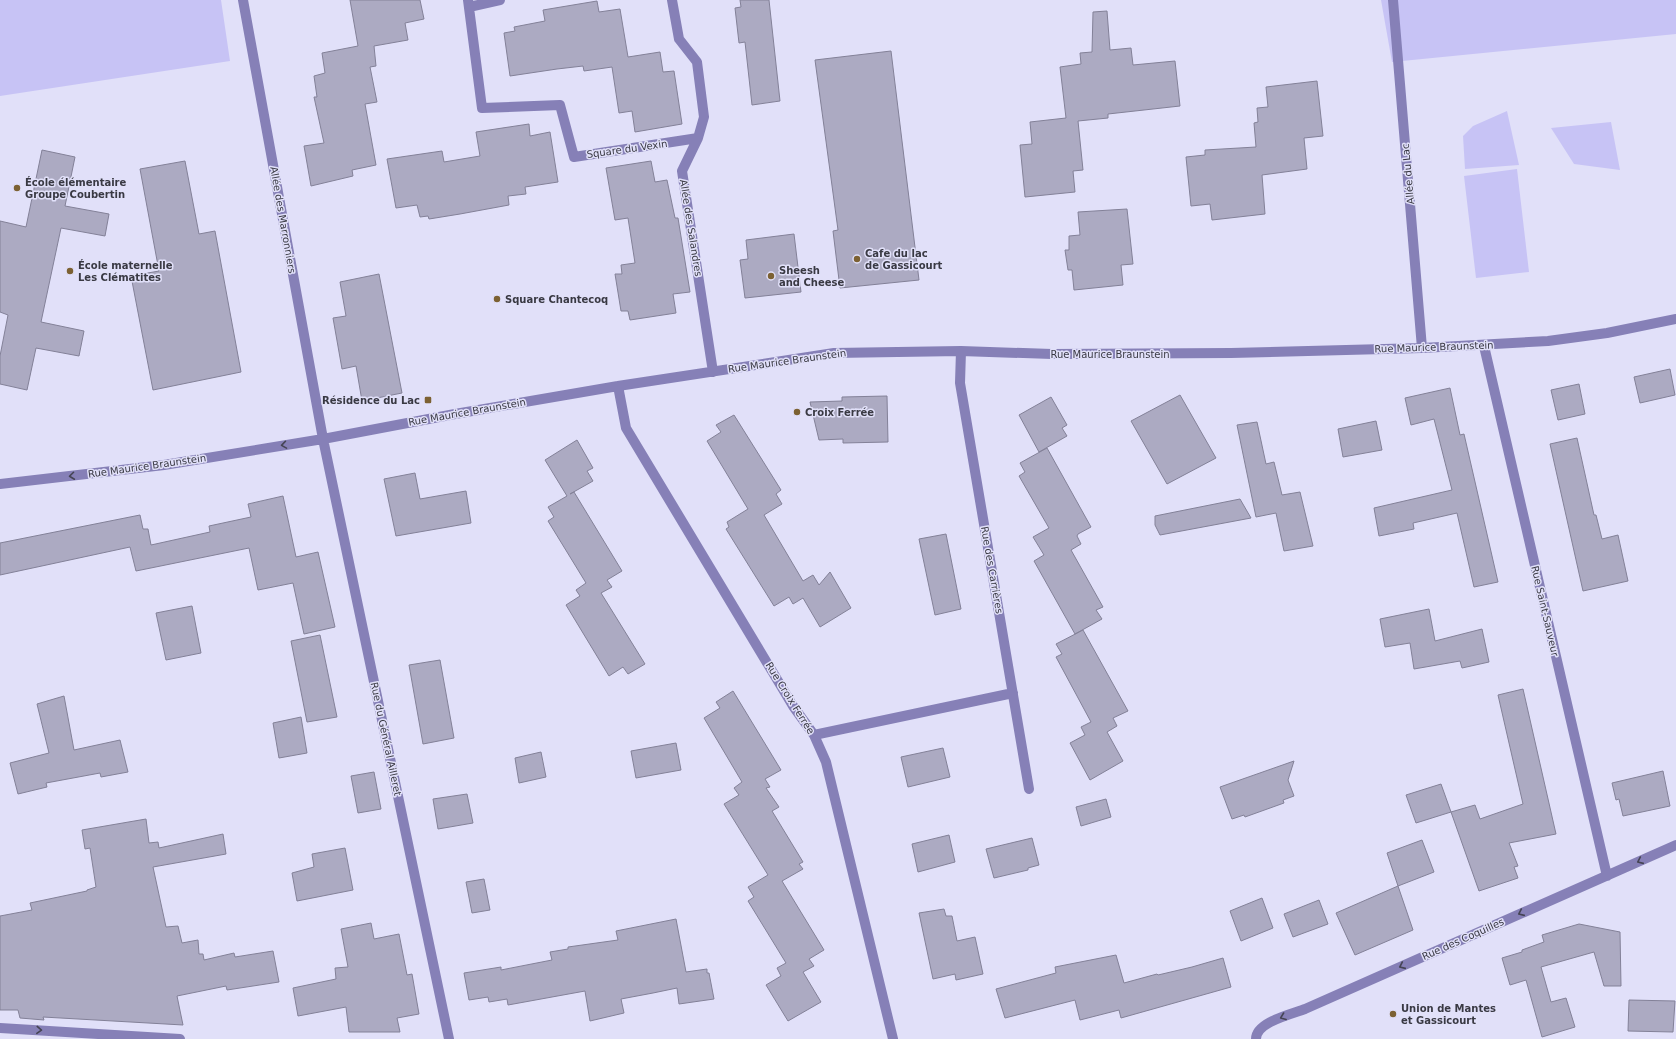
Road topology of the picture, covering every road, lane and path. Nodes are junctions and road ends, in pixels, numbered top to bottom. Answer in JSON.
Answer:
{"nodes":[{"id":1,"x":243,"y":0,"type":"edge"},
{"id":2,"x":500,"y":0,"type":"edge"},
{"id":3,"x":672,"y":0,"type":"edge"},
{"id":4,"x":1394,"y":0,"type":"edge"},
{"id":5,"x":469,"y":3,"type":"edge"},
{"id":6,"x":698,"y":138,"type":"junction"},
{"id":7,"x":1676,"y":319,"type":"edge"},
{"id":8,"x":1484,"y":346,"type":"junction"},
{"id":9,"x":1422,"y":348,"type":"junction"},
{"id":10,"x":962,"y":351,"type":"junction"},
{"id":11,"x":713,"y":372,"type":"junction"},
{"id":12,"x":618,"y":386,"type":"junction"},
{"id":13,"x":323,"y":439,"type":"junction"},
{"id":14,"x":0,"y":484,"type":"edge"},
{"id":15,"x":1013,"y":693,"type":"junction"},
{"id":16,"x":814,"y":735,"type":"junction"},
{"id":17,"x":1030,"y":789,"type":"dead end"},
{"id":18,"x":1676,"y":845,"type":"edge"},
{"id":19,"x":1607,"y":876,"type":"junction"},
{"id":20,"x":0,"y":1028,"type":"edge"},
{"id":21,"x":180,"y":1039,"type":"edge"},
{"id":22,"x":449,"y":1039,"type":"edge"},
{"id":23,"x":893,"y":1039,"type":"edge"},
{"id":24,"x":1256,"y":1039,"type":"edge"}],
"edges":[{"from":1,"to":13,"type":"street","name":"Allée des Marronniers"},
{"from":2,"to":5,"type":"street","name":"Square du Vexin"},
{"from":3,"to":6,"type":"street","name":"Allée des Salandres"},
{"from":4,"to":9,"type":"street","name":"Allée du Lac"},
{"from":5,"to":6,"type":"street","name":"Square du Vexin"},
{"from":6,"to":11,"type":"street","name":"Allée des Salandres"},
{"from":7,"to":8,"type":"street","name":"Rue Maurice Braunstein"},
{"from":8,"to":9,"type":"street","name":"Rue Maurice Braunstein"},
{"from":8,"to":19,"type":"street","name":"Rue Saint-Sauveur"},
{"from":9,"to":10,"type":"street","name":"Rue Maurice Braunstein"},
{"from":10,"to":11,"type":"street","name":"Rue Maurice Braunstein"},
{"from":10,"to":15,"type":"street","name":"Rue des Carrières"},
{"from":11,"to":12,"type":"street","name":"Rue Maurice Braunstein"},
{"from":12,"to":13,"type":"street","name":"Rue Maurice Braunstein"},
{"from":12,"to":16,"type":"street","name":"Rue Croix Ferrée"},
{"from":13,"to":14,"type":"street","name":"Rue Maurice Braunstein","one_way":true},
{"from":13,"to":22,"type":"street","name":"Rue du Général Ailleret"},
{"from":15,"to":16,"type":"street"},
{"from":15,"to":17,"type":"street","name":"Rue des Carrières"},
{"from":16,"to":23,"type":"street","name":"Rue Croix Ferrée"},
{"from":18,"to":19,"type":"street","name":"Rue des Coquilles","one_way":true},
{"from":19,"to":24,"type":"street","name":"Rue des Coquilles","one_way":true},
{"from":20,"to":21,"type":"street","one_way":true}]}
